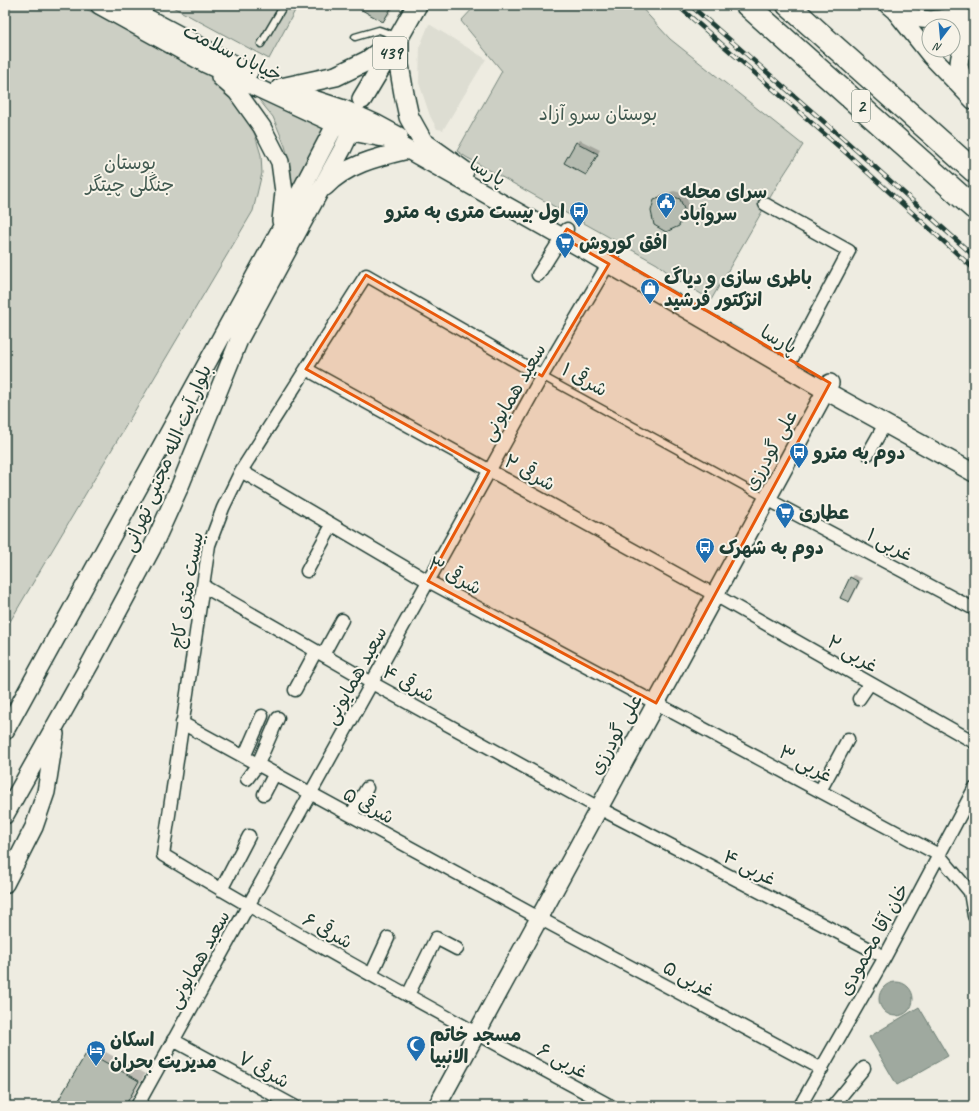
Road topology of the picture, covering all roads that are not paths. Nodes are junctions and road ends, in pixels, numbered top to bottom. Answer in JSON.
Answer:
{"nodes":[{"id":1,"x":99,"y":5,"type":"edge"},
{"id":2,"x":123,"y":5,"type":"edge"},
{"id":3,"x":284,"y":5,"type":"edge"},
{"id":4,"x":417,"y":5,"type":"edge"},
{"id":5,"x":747,"y":5,"type":"edge"},
{"id":6,"x":788,"y":5,"type":"edge"},
{"id":7,"x":799,"y":5,"type":"edge"},
{"id":8,"x":974,"y":6,"type":"edge"},
{"id":9,"x":891,"y":8,"type":"edge"},
{"id":10,"x":974,"y":11,"type":"edge"},
{"id":11,"x":974,"y":23,"type":"edge"},
{"id":12,"x":961,"y":24,"type":"edge"},
{"id":13,"x":818,"y":31,"type":"junction"},
{"id":14,"x":355,"y":37,"type":"dead end"},
{"id":15,"x":399,"y":37,"type":"junction"},
{"id":16,"x":921,"y":39,"type":"edge"},
{"id":17,"x":262,"y":44,"type":"dead end"},
{"id":18,"x":938,"y":58,"type":"edge"},
{"id":19,"x":206,"y":64,"type":"junction"},
{"id":20,"x":281,"y":88,"type":"junction"},
{"id":21,"x":974,"y":96,"type":"edge"},
{"id":22,"x":974,"y":101,"type":"edge"},
{"id":23,"x":350,"y":112,"type":"junction"},
{"id":24,"x":352,"y":132,"type":"junction"},
{"id":25,"x":408,"y":150,"type":"junction"},
{"id":26,"x":464,"y":171,"type":"junction"},
{"id":27,"x":974,"y":171,"type":"edge"},
{"id":28,"x":317,"y":196,"type":"junction"},
{"id":29,"x":765,"y":204,"type":"dead end"},
{"id":30,"x":974,"y":208,"type":"edge"},
{"id":31,"x":279,"y":232,"type":"junction"},
{"id":32,"x":564,"y":233,"type":"junction"},
{"id":33,"x":611,"y":260,"type":"junction"},
{"id":34,"x":538,"y":274,"type":"dead end"},
{"id":35,"x":366,"y":275,"type":"joint"},
{"id":36,"x":789,"y":364,"type":"junction"},
{"id":37,"x":306,"y":369,"type":"junction"},
{"id":38,"x":542,"y":376,"type":"junction"},
{"id":39,"x":828,"y":387,"type":"junction"},
{"id":40,"x":885,"y":424,"type":"junction"},
{"id":41,"x":868,"y":454,"type":"dead end"},
{"id":42,"x":974,"y":462,"type":"edge"},
{"id":43,"x":241,"y":471,"type":"junction"},
{"id":44,"x":489,"y":471,"type":"junction"},
{"id":45,"x":974,"y":473,"type":"edge"},
{"id":46,"x":767,"y":499,"type":"junction"},
{"id":47,"x":332,"y":525,"type":"junction"},
{"id":48,"x":307,"y":571,"type":"dead end"},
{"id":49,"x":428,"y":581,"type":"junction"},
{"id":50,"x":203,"y":586,"type":"junction"},
{"id":51,"x":715,"y":595,"type":"junction"},
{"id":52,"x":974,"y":609,"type":"edge"},
{"id":53,"x":342,"y":620,"type":"dead end"},
{"id":54,"x":320,"y":653,"type":"junction"},
{"id":55,"x":372,"y":683,"type":"junction"},
{"id":56,"x":870,"y":683,"type":"junction"},
{"id":57,"x":295,"y":690,"type":"dead end"},
{"id":58,"x":859,"y":700,"type":"dead end"},
{"id":59,"x":656,"y":703,"type":"junction"},
{"id":60,"x":262,"y":716,"type":"dead end"},
{"id":61,"x":278,"y":718,"type":"dead end"},
{"id":62,"x":56,"y":723,"type":"junction"},
{"id":63,"x":182,"y":723,"type":"junction"},
{"id":64,"x":5,"y":731,"type":"edge"},
{"id":65,"x":848,"y":739,"type":"dead end"},
{"id":66,"x":974,"y":742,"type":"edge"},
{"id":67,"x":244,"y":757,"type":"junction"},
{"id":68,"x":258,"y":764,"type":"junction"},
{"id":69,"x":275,"y":773,"type":"junction"},
{"id":70,"x":247,"y":779,"type":"dead end"},
{"id":71,"x":367,"y":788,"type":"dead end"},
{"id":72,"x":974,"y":788,"type":"edge"},
{"id":73,"x":820,"y":791,"type":"junction"},
{"id":74,"x":310,"y":793,"type":"junction"},
{"id":75,"x":264,"y":794,"type":"dead end"},
{"id":76,"x":599,"y":808,"type":"junction"},
{"id":77,"x":5,"y":815,"type":"edge"},
{"id":78,"x":351,"y":815,"type":"junction"},
{"id":79,"x":249,"y":836,"type":"dead end"},
{"id":80,"x":163,"y":855,"type":"joint"},
{"id":81,"x":939,"y":855,"type":"junction"},
{"id":82,"x":5,"y":884,"type":"edge"},
{"id":83,"x":221,"y":890,"type":"junction"},
{"id":84,"x":972,"y":893,"type":"edge"},
{"id":85,"x":248,"y":906,"type":"junction"},
{"id":86,"x":974,"y":916,"type":"edge"},
{"id":87,"x":539,"y":918,"type":"junction"},
{"id":88,"x":388,"y":938,"type":"dead end"},
{"id":89,"x":457,"y":949,"type":"dead end"},
{"id":90,"x":885,"y":957,"type":"junction"},
{"id":91,"x":371,"y":975,"type":"junction"},
{"id":92,"x":408,"y":995,"type":"junction"},
{"id":93,"x":476,"y":1034,"type":"junction"},
{"id":94,"x":173,"y":1040,"type":"junction"},
{"id":95,"x":864,"y":1068,"type":"dead end"},
{"id":96,"x":822,"y":1069,"type":"junction"},
{"id":97,"x":137,"y":1106,"type":"edge"},
{"id":98,"x":294,"y":1106,"type":"edge"},
{"id":99,"x":437,"y":1106,"type":"edge"},
{"id":100,"x":610,"y":1106,"type":"edge"},
{"id":101,"x":800,"y":1106,"type":"edge"},
{"id":102,"x":833,"y":1106,"type":"edge"}],
"edges":[{"from":1,"to":19,"type":"main road","name":"خیابان سلامت"},
{"from":2,"to":20,"type":"main road","name":"خیابان سلامت"},
{"from":3,"to":17,"type":"lane"},
{"from":4,"to":15,"type":"main road","number":"439"},
{"from":5,"to":30,"type":"highway","number":"2"},
{"from":6,"to":13,"type":"highway","number":"2"},
{"from":7,"to":13,"type":"highway"},
{"from":8,"to":9,"type":"main road"},
{"from":9,"to":16,"type":"main road"},
{"from":10,"to":12,"type":"main road"},
{"from":11,"to":21,"type":"main road"},
{"from":13,"to":27,"type":"highway","number":"2"},
{"from":14,"to":15,"type":"lane"},
{"from":15,"to":20,"type":"main road"},
{"from":15,"to":23,"type":"main road","number":"439"},
{"from":15,"to":26,"type":"main road"},
{"from":18,"to":22,"type":"main road"},
{"from":19,"to":23,"type":"main road","name":"خیابان سلامت"},
{"from":19,"to":31,"type":"main road"},
{"from":20,"to":23,"type":"main road","name":"خیابان سلامت"},
{"from":23,"to":24,"type":"main road","name":"بلوار آیت الله مجتبی تهرانی"},
{"from":23,"to":26,"type":"main road","name":"پارسا"},
{"from":23,"to":31,"type":"main road","name":"بلوار آیت الله مجتبی تهرانی"},
{"from":24,"to":25,"type":"main road","name":"پارسا"},
{"from":24,"to":28,"type":"main road","name":"بلوار آیت الله مجتبی تهرانی"},
{"from":25,"to":28,"type":"main road"},
{"from":25,"to":32,"type":"main road","name":"پارسا"},
{"from":26,"to":32,"type":"main road","name":"پارسا"},
{"from":28,"to":62,"type":"main road","name":"بلوار آیت الله مجتبی تهرانی"},
{"from":29,"to":36,"type":"street"},
{"from":31,"to":64,"type":"main road","name":"بلوار آیت الله مجتبی تهرانی"},
{"from":32,"to":33,"type":"main road","name":"پارسا"},
{"from":32,"to":34,"type":"street"},
{"from":33,"to":36,"type":"main road","name":"پارسا"},
{"from":33,"to":38,"type":"street","name":"سعید همایونی"},
{"from":35,"to":37,"type":"street","name":"بیست متری کاج"},
{"from":35,"to":38,"type":"street","name":"۱ شرقی"},
{"from":36,"to":39,"type":"main road","name":"پارسا"},
{"from":37,"to":43,"type":"street","name":"بیست متری کاج"},
{"from":37,"to":44,"type":"street","name":"۲ شرقی"},
{"from":38,"to":44,"type":"street","name":"سعید همایونی"},
{"from":38,"to":46,"type":"lane","name":"۱ شرقی"},
{"from":39,"to":40,"type":"main road","name":"پارسا"},
{"from":39,"to":42,"type":"main road","name":"پارسا"},
{"from":39,"to":46,"type":"main road","name":"علی گودرزی"},
{"from":40,"to":41,"type":"street"},
{"from":40,"to":45,"type":"main road","name":"پارسا"},
{"from":43,"to":47,"type":"street","name":"۳ شرقی"},
{"from":43,"to":50,"type":"street","name":"بیست متری کاج"},
{"from":44,"to":49,"type":"street","name":"سعید همایونی"},
{"from":44,"to":51,"type":"street","name":"۲ شرقی"},
{"from":46,"to":51,"type":"main road","name":"علی گودرزی"},
{"from":46,"to":52,"type":"street","name":"۱ غربی"},
{"from":47,"to":48,"type":"street"},
{"from":47,"to":49,"type":"street","name":"۳ شرقی"},
{"from":49,"to":55,"type":"street","name":"سعید همایونی"},
{"from":49,"to":59,"type":"street","name":"۳ شرقی"},
{"from":50,"to":54,"type":"street","name":"۴ شرقی"},
{"from":50,"to":63,"type":"street","name":"بیست متری کاج"},
{"from":51,"to":56,"type":"street","name":"۲ غربی"},
{"from":51,"to":59,"type":"main road","name":"علی گودرزی"},
{"from":53,"to":54,"type":"street"},
{"from":54,"to":55,"type":"street","name":"۴ شرقی"},
{"from":54,"to":57,"type":"street"},
{"from":55,"to":74,"type":"street","name":"سعید همایونی"},
{"from":55,"to":76,"type":"street","name":"۴ شرقی"},
{"from":56,"to":58,"type":"street"},
{"from":56,"to":66,"type":"street","name":"۲ غربی"},
{"from":59,"to":73,"type":"street","name":"۳ غربی"},
{"from":59,"to":76,"type":"main road","name":"علی گودرزی"},
{"from":60,"to":67,"type":"street"},
{"from":61,"to":68,"type":"street"},
{"from":62,"to":77,"type":"main road","name":"بلوار آیت الله مجتبی تهرانی"},
{"from":62,"to":82,"type":"main road"},
{"from":63,"to":67,"type":"street","name":"۵ شرقی"},
{"from":63,"to":80,"type":"street","name":"بیست متری کاج"},
{"from":65,"to":73,"type":"street"},
{"from":67,"to":68,"type":"street","name":"۵ شرقی"},
{"from":68,"to":69,"type":"street","name":"۵ شرقی"},
{"from":68,"to":70,"type":"street"},
{"from":69,"to":74,"type":"street","name":"۵ شرقی"},
{"from":69,"to":75,"type":"street"},
{"from":71,"to":78,"type":"street"},
{"from":72,"to":81,"type":"street","name":"خان آقا محمودی"},
{"from":73,"to":81,"type":"street","name":"۳ غربی"},
{"from":74,"to":78,"type":"street","name":"۵ شرقی"},
{"from":74,"to":85,"type":"street","name":"سعید همایونی"},
{"from":76,"to":87,"type":"main road","name":"علی گودرزی"},
{"from":76,"to":90,"type":"street","name":"۴ غربی"},
{"from":78,"to":87,"type":"street","name":"۵ شرقی"},
{"from":79,"to":83,"type":"street"},
{"from":80,"to":83,"type":"street","name":"۶ شرقی"},
{"from":81,"to":84,"type":"street"},
{"from":81,"to":90,"type":"street","name":"خان آقا محمودی"},
{"from":83,"to":85,"type":"street","name":"۶ شرقی"},
{"from":84,"to":86,"type":"street"},
{"from":85,"to":91,"type":"street","name":"۶ شرقی"},
{"from":85,"to":94,"type":"street","name":"سعید همایونی"},
{"from":87,"to":93,"type":"main road","name":"علی گودرزی"},
{"from":87,"to":96,"type":"street","name":"۵ غربی"},
{"from":88,"to":91,"type":"street"},
{"from":89,"to":92,"type":"street"},
{"from":90,"to":96,"type":"street","name":"خان آقا محمودی"},
{"from":91,"to":92,"type":"street","name":"۶ شرقی"},
{"from":92,"to":93,"type":"street","name":"۶ شرقی"},
{"from":93,"to":99,"type":"main road","name":"علی گودرزی"},
{"from":93,"to":100,"type":"street","name":"۶ غربی"},
{"from":94,"to":97,"type":"street","name":"سعید همایونی"},
{"from":94,"to":98,"type":"street","name":"۷ شرقی"},
{"from":95,"to":102,"type":"street"},
{"from":96,"to":101,"type":"street","name":"خان آقا محمودی"}]}
